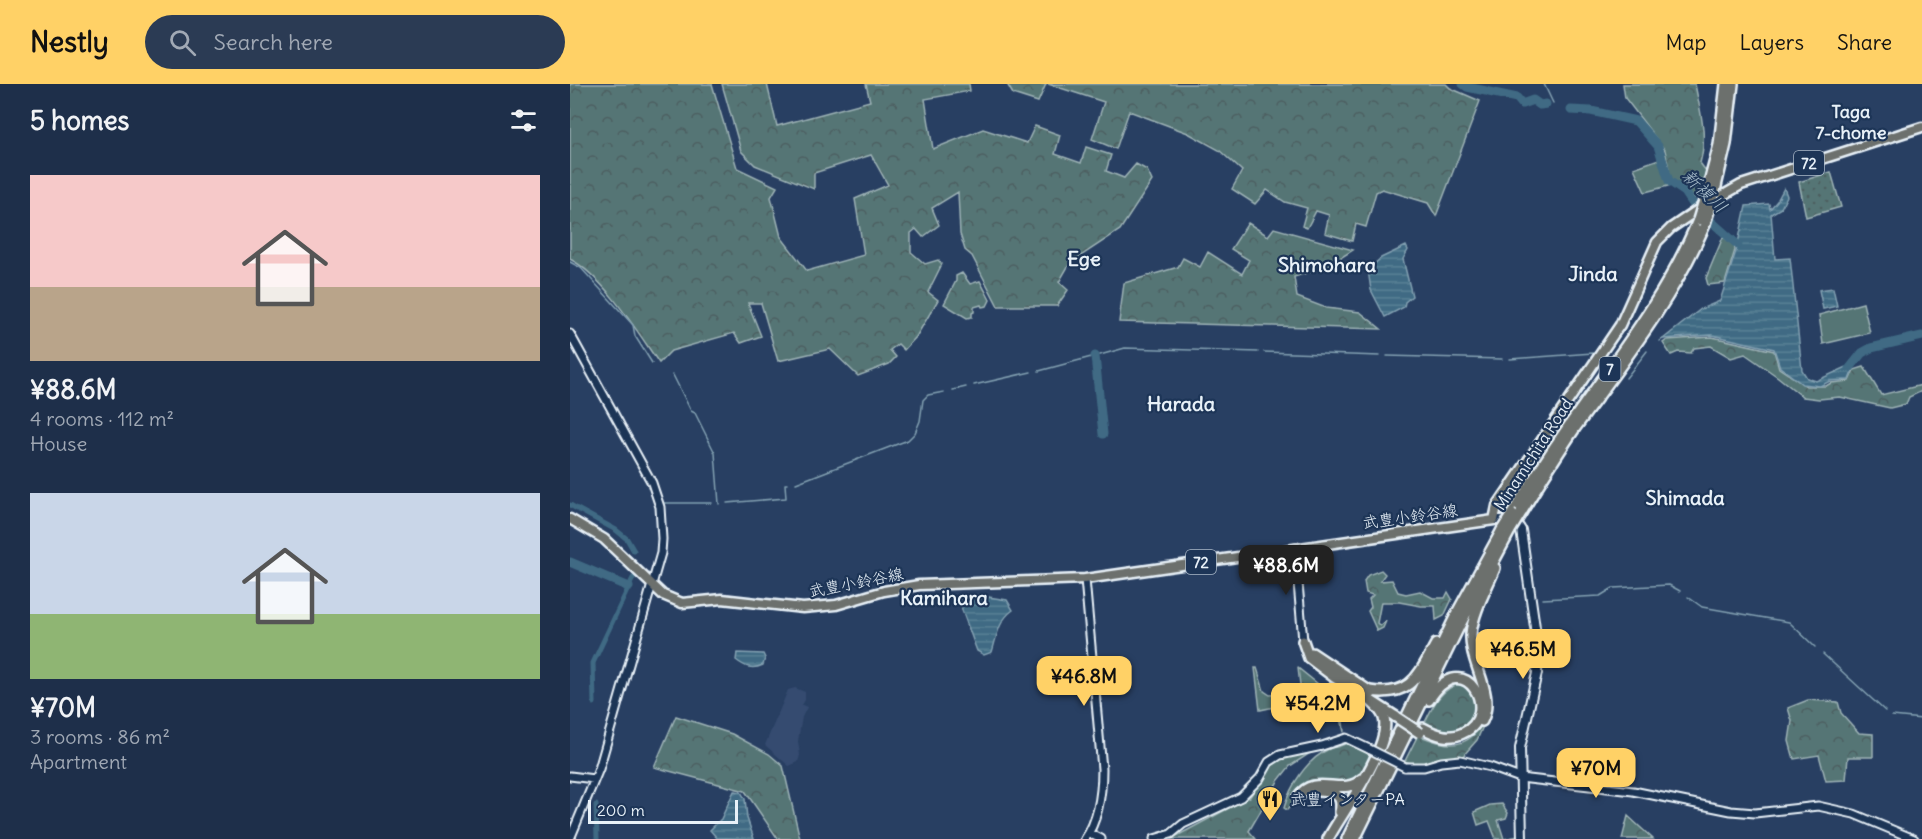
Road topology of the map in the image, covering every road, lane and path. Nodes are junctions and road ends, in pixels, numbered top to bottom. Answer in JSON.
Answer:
{"nodes":[{"id":1,"x":1726,"y":84,"type":"edge"},
{"id":2,"x":1733,"y":84,"type":"edge"},
{"id":3,"x":1922,"y":127,"type":"edge"},
{"id":4,"x":1710,"y":194,"type":"junction"},
{"id":5,"x":1698,"y":217,"type":"junction"},
{"id":6,"x":570,"y":334,"type":"edge"},
{"id":7,"x":570,"y":519,"type":"edge"},
{"id":8,"x":1494,"y":520,"type":"junction"},
{"id":9,"x":1506,"y":532,"type":"junction"},
{"id":10,"x":1295,"y":548,"type":"junction"},
{"id":11,"x":1490,"y":552,"type":"junction"},
{"id":12,"x":1085,"y":579,"type":"junction"},
{"id":13,"x":653,"y":585,"type":"junction"},
{"id":14,"x":1303,"y":641,"type":"joint"},
{"id":15,"x":1368,"y":694,"type":"junction"},
{"id":16,"x":1422,"y":731,"type":"junction"},
{"id":17,"x":570,"y":776,"type":"edge"},
{"id":18,"x":1366,"y":776,"type":"junction"},
{"id":19,"x":1520,"y":778,"type":"junction"},
{"id":20,"x":594,"y":779,"type":"junction"},
{"id":21,"x":1316,"y":791,"type":"dead end"},
{"id":22,"x":1298,"y":797,"type":"dead end"},
{"id":23,"x":1368,"y":805,"type":"junction"},
{"id":24,"x":1339,"y":817,"type":"junction"},
{"id":25,"x":1087,"y":836,"type":"edge"},
{"id":26,"x":570,"y":839,"type":"edge"},
{"id":27,"x":1101,"y":839,"type":"edge"},
{"id":28,"x":1154,"y":839,"type":"edge"},
{"id":29,"x":1328,"y":839,"type":"edge"},
{"id":30,"x":1345,"y":839,"type":"edge"},
{"id":31,"x":1355,"y":839,"type":"edge"},
{"id":32,"x":1522,"y":839,"type":"edge"},
{"id":33,"x":1914,"y":839,"type":"edge"}],
"edges":[{"from":1,"to":4,"type":"highway","name":"Minamichita Road","number":"7"},
{"from":2,"to":4,"type":"highway","name":"Minamichita Road","number":"7"},
{"from":3,"to":5,"type":"main road","number":"72"},
{"from":4,"to":5,"type":"highway","name":"Minamichita Road","number":"7","bridge":true},
{"from":5,"to":8,"type":"main road","number":"72"},
{"from":5,"to":9,"type":"highway","name":"Minamichita Road","number":"7","bridge":true},
{"from":6,"to":13,"type":"street"},
{"from":7,"to":13,"type":"main road","name":"武豊小鈴谷線","number":"72"},
{"from":8,"to":10,"type":"main road","name":"武豊小鈴谷線","number":"72"},
{"from":8,"to":19,"type":"main road"},
{"from":9,"to":11,"type":"highway","name":"Minamichita Road","number":"7"},
{"from":9,"to":16,"type":"highway"},
{"from":9,"to":23,"type":"highway","name":"Minamichita Road","number":"7"},
{"from":10,"to":12,"type":"main road","name":"武豊小鈴谷線","number":"72"},
{"from":10,"to":14,"type":"street"},
{"from":11,"to":15,"type":"highway"},
{"from":11,"to":23,"type":"highway","name":"Minamichita Road","number":"7"},
{"from":12,"to":13,"type":"main road","name":"武豊小鈴谷線","number":"72"},
{"from":12,"to":25,"type":"street"},
{"from":13,"to":20,"type":"street"},
{"from":14,"to":15,"type":"highway"},
{"from":15,"to":16,"type":"highway","bridge":true},
{"from":15,"to":18,"type":"highway"},
{"from":16,"to":23,"type":"highway"},
{"from":17,"to":20,"type":"street"},
{"from":18,"to":22,"type":"highway"},
{"from":18,"to":24,"type":"highway"},
{"from":19,"to":28,"type":"street","bridge":true},
{"from":19,"to":32,"type":"main road"},
{"from":19,"to":33,"type":"street"},
{"from":20,"to":26,"type":"street"},
{"from":21,"to":24,"type":"highway"},
{"from":23,"to":30,"type":"highway","name":"Minamichita Road","number":"7"},
{"from":23,"to":31,"type":"highway","name":"Minamichita Road","number":"7"},
{"from":24,"to":29,"type":"highway"},
{"from":25,"to":27,"type":"street"}]}
